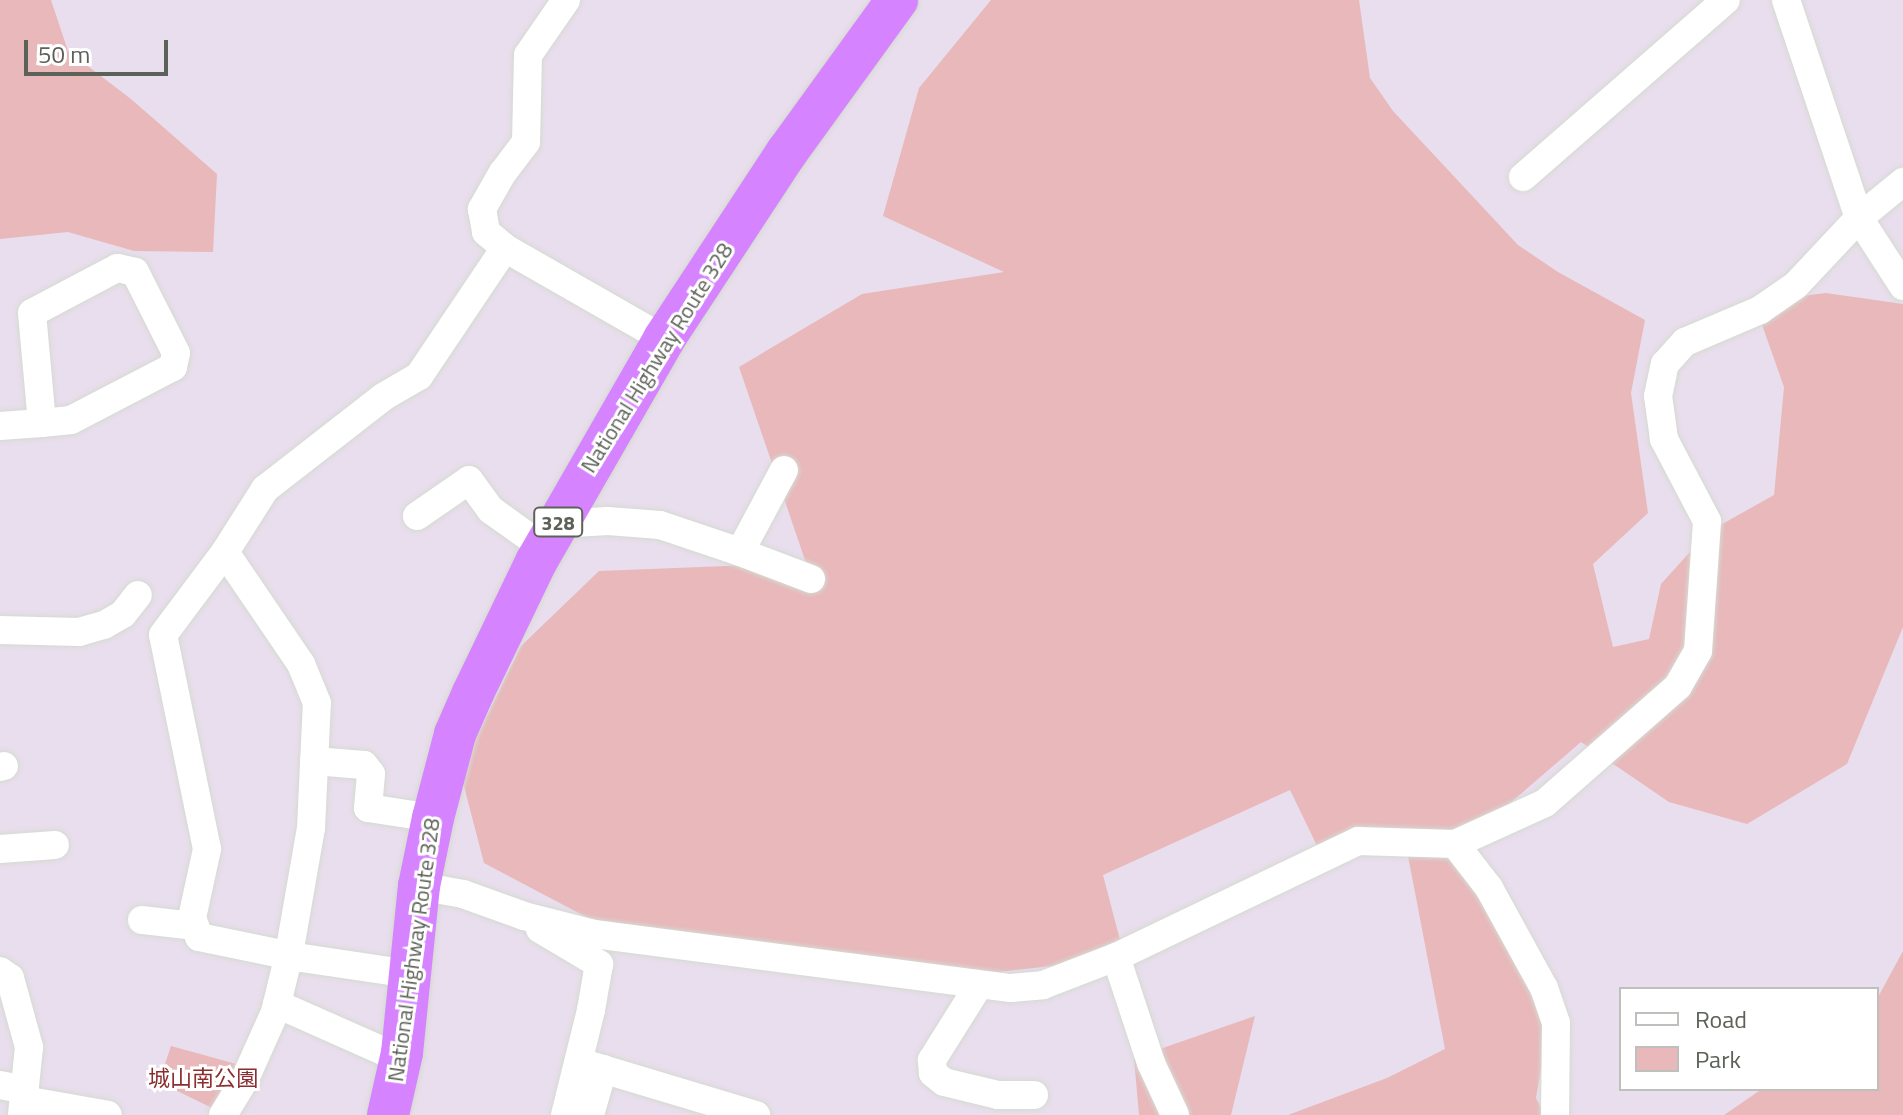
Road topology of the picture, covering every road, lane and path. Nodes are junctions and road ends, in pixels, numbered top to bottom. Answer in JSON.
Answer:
{"nodes":[{"id":1,"x":566,"y":0,"type":"edge"},
{"id":2,"x":897,"y":0,"type":"edge"},
{"id":3,"x":1726,"y":0,"type":"edge"},
{"id":4,"x":1786,"y":0,"type":"edge"},
{"id":5,"x":1523,"y":177,"type":"dead end"},
{"id":6,"x":1903,"y":182,"type":"edge"},
{"id":7,"x":1859,"y":218,"type":"junction"},
{"id":8,"x":505,"y":248,"type":"junction"},
{"id":9,"x":1903,"y":286,"type":"edge"},
{"id":10,"x":664,"y":339,"type":"junction"},
{"id":11,"x":42,"y":423,"type":"junction"},
{"id":12,"x":0,"y":426,"type":"edge"},
{"id":13,"x":784,"y":470,"type":"dead end"},
{"id":14,"x":417,"y":516,"type":"dead end"},
{"id":15,"x":550,"y":536,"type":"junction"},
{"id":16,"x":225,"y":552,"type":"junction"},
{"id":17,"x":740,"y":552,"type":"junction"},
{"id":18,"x":811,"y":579,"type":"dead end"},
{"id":19,"x":138,"y":595,"type":"dead end"},
{"id":20,"x":0,"y":630,"type":"edge"},
{"id":21,"x":314,"y":761,"type":"junction"},
{"id":22,"x":433,"y":818,"type":"junction"},
{"id":23,"x":1455,"y":844,"type":"junction"},
{"id":24,"x":55,"y":845,"type":"dead end"},
{"id":25,"x":0,"y":849,"type":"edge"},
{"id":26,"x":419,"y":886,"type":"junction"},
{"id":27,"x":524,"y":916,"type":"junction"},
{"id":28,"x":142,"y":920,"type":"dead end"},
{"id":29,"x":195,"y":926,"type":"junction"},
{"id":30,"x":289,"y":954,"type":"junction"},
{"id":31,"x":1116,"y":957,"type":"junction"},
{"id":32,"x":0,"y":971,"type":"edge"},
{"id":33,"x":410,"y":974,"type":"junction"},
{"id":34,"x":979,"y":985,"type":"junction"},
{"id":35,"x":277,"y":1004,"type":"junction"},
{"id":36,"x":401,"y":1059,"type":"junction"},
{"id":37,"x":591,"y":1066,"type":"junction"},
{"id":38,"x":1034,"y":1095,"type":"dead end"},
{"id":39,"x":18,"y":1098,"type":"edge"},
{"id":40,"x":108,"y":1115,"type":"edge"},
{"id":41,"x":223,"y":1115,"type":"edge"},
{"id":42,"x":388,"y":1115,"type":"edge"},
{"id":43,"x":565,"y":1115,"type":"edge"},
{"id":44,"x":590,"y":1115,"type":"edge"},
{"id":45,"x":756,"y":1115,"type":"edge"},
{"id":46,"x":1175,"y":1115,"type":"edge"},
{"id":47,"x":1555,"y":1115,"type":"edge"}],
"edges":[{"from":1,"to":8,"type":"street"},
{"from":2,"to":10,"type":"highway","name":"National Highway Route 328","number":"328"},
{"from":3,"to":5,"type":"street"},
{"from":4,"to":7,"type":"street"},
{"from":6,"to":7,"type":"street"},
{"from":7,"to":9,"type":"street"},
{"from":7,"to":23,"type":"street"},
{"from":8,"to":10,"type":"street"},
{"from":8,"to":16,"type":"street"},
{"from":10,"to":15,"type":"highway","name":"National Highway Route 328","number":"328"},
{"from":11,"to":11,"type":"street"},
{"from":11,"to":12,"type":"street"},
{"from":13,"to":17,"type":"street"},
{"from":14,"to":15,"type":"street"},
{"from":15,"to":17,"type":"street"},
{"from":15,"to":22,"type":"highway","name":"National Highway Route 328","number":"328"},
{"from":16,"to":21,"type":"street"},
{"from":16,"to":29,"type":"street"},
{"from":17,"to":18,"type":"street"},
{"from":19,"to":20,"type":"street"},
{"from":21,"to":22,"type":"street"},
{"from":21,"to":30,"type":"street"},
{"from":22,"to":26,"type":"highway","name":"National Highway Route 328","number":"328"},
{"from":23,"to":31,"type":"street"},
{"from":23,"to":47,"type":"street"},
{"from":24,"to":25,"type":"street"},
{"from":26,"to":27,"type":"street"},
{"from":26,"to":33,"type":"highway","name":"National Highway Route 328","number":"328"},
{"from":27,"to":34,"type":"street"},
{"from":27,"to":37,"type":"street"},
{"from":28,"to":29,"type":"street"},
{"from":29,"to":30,"type":"street"},
{"from":30,"to":33,"type":"street"},
{"from":30,"to":35,"type":"street"},
{"from":31,"to":34,"type":"street"},
{"from":31,"to":46,"type":"street"},
{"from":32,"to":39,"type":"street"},
{"from":33,"to":36,"type":"highway","name":"National Highway Route 328","number":"328"},
{"from":34,"to":38,"type":"street"},
{"from":35,"to":36,"type":"street"},
{"from":35,"to":41,"type":"street"},
{"from":36,"to":42,"type":"highway","name":"National Highway Route 328","number":"328"},
{"from":37,"to":43,"type":"street"},
{"from":37,"to":44,"type":"street"},
{"from":37,"to":45,"type":"street"},
{"from":39,"to":40,"type":"street"}]}
